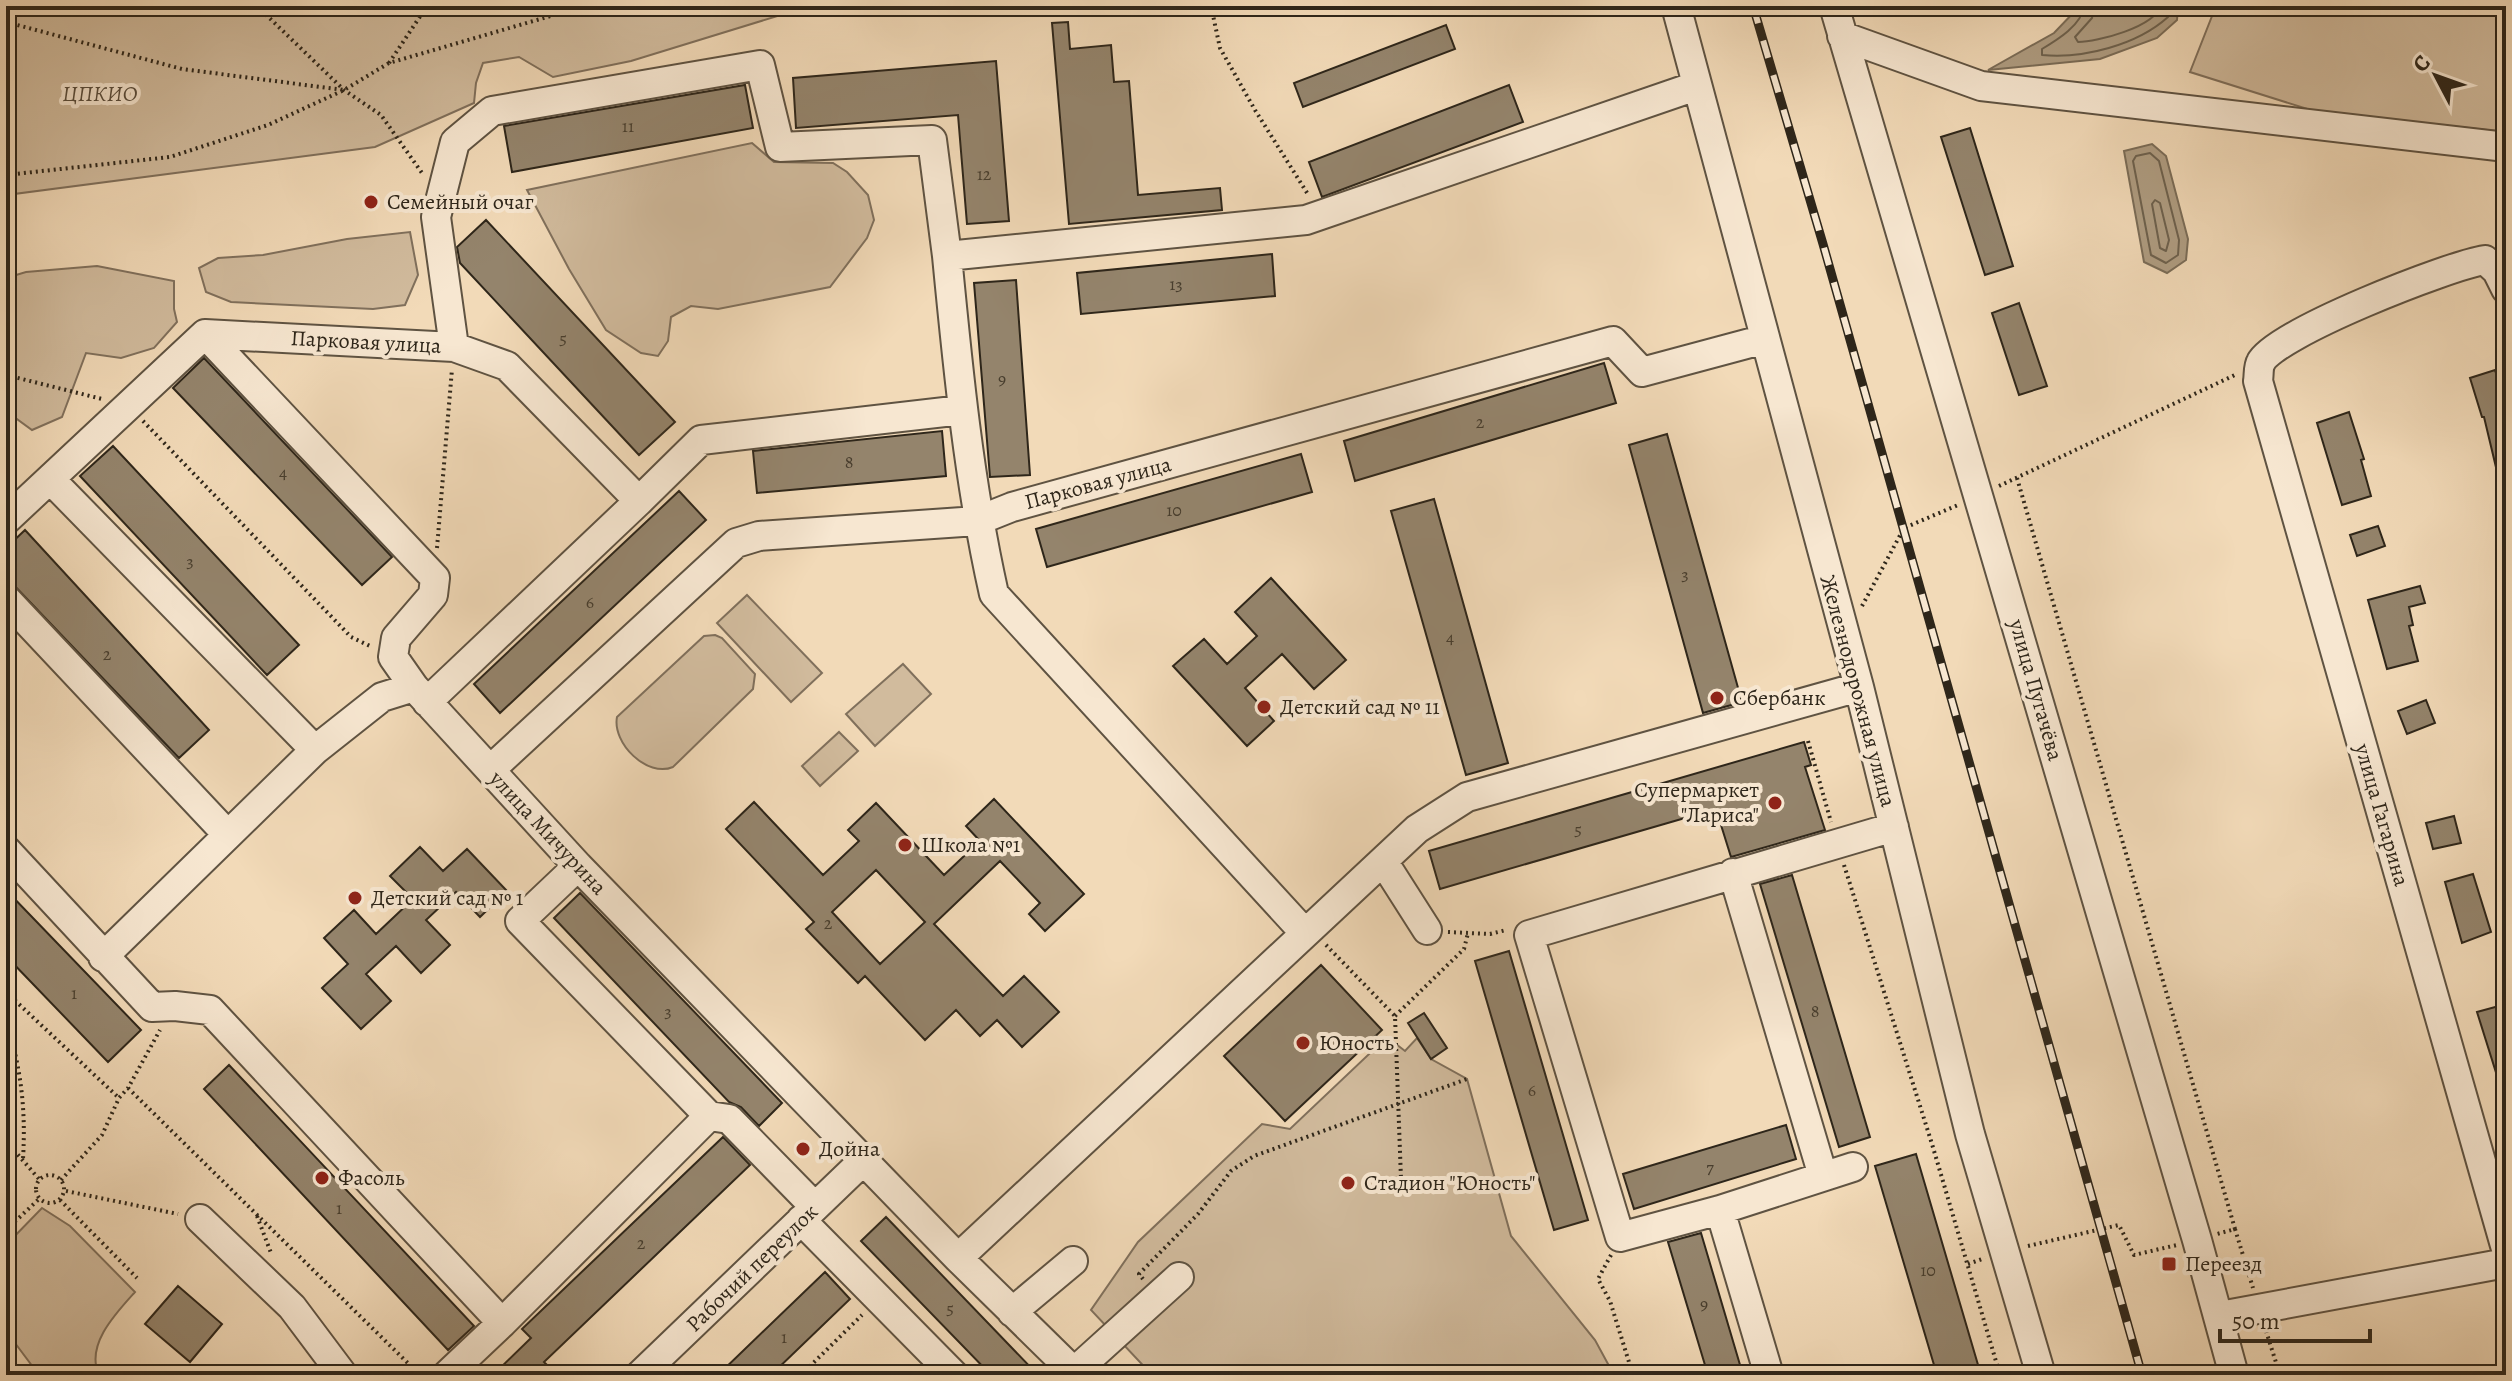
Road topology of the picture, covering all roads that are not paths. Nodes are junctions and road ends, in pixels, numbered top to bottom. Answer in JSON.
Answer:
{"nodes":[{"id":1,"x":1676,"y":6,"type":"edge"},
{"id":2,"x":1834,"y":6,"type":"edge"},
{"id":3,"x":1842,"y":36,"type":"junction"},
{"id":4,"x":1696,"y":86,"type":"junction"},
{"id":5,"x":2506,"y":147,"type":"edge"},
{"id":6,"x":947,"y":256,"type":"junction"},
{"id":7,"x":2506,"y":289,"type":"edge"},
{"id":8,"x":205,"y":334,"type":"junction"},
{"id":9,"x":1765,"y":339,"type":"junction"},
{"id":10,"x":454,"y":347,"type":"junction"},
{"id":11,"x":962,"y":410,"type":"junction"},
{"id":12,"x":50,"y":479,"type":"junction"},
{"id":13,"x":639,"y":501,"type":"junction"},
{"id":14,"x":6,"y":520,"type":"edge"},
{"id":15,"x":977,"y":521,"type":"junction"},
{"id":16,"x":6,"y":599,"type":"edge"},
{"id":17,"x":1859,"y":687,"type":"junction"},
{"id":18,"x":420,"y":694,"type":"junction"},
{"id":19,"x":315,"y":750,"type":"junction"},
{"id":20,"x":490,"y":770,"type":"junction"},
{"id":21,"x":1894,"y":827,"type":"junction"},
{"id":22,"x":227,"y":834,"type":"junction"},
{"id":23,"x":6,"y":850,"type":"edge"},
{"id":24,"x":1383,"y":861,"type":"junction"},
{"id":25,"x":578,"y":866,"type":"junction"},
{"id":26,"x":1733,"y":873,"type":"junction"},
{"id":27,"x":1427,"y":930,"type":"dead end"},
{"id":28,"x":1314,"y":937,"type":"junction"},
{"id":29,"x":103,"y":957,"type":"junction"},
{"id":30,"x":709,"y":1116,"type":"junction"},
{"id":31,"x":864,"y":1160,"type":"junction"},
{"id":32,"x":1853,"y":1167,"type":"dead end"},
{"id":33,"x":1823,"y":1176,"type":"junction"},
{"id":34,"x":1720,"y":1210,"type":"junction"},
{"id":35,"x":808,"y":1214,"type":"junction"},
{"id":36,"x":200,"y":1219,"type":"road end"},
{"id":37,"x":2506,"y":1249,"type":"edge"},
{"id":38,"x":958,"y":1258,"type":"junction"},
{"id":39,"x":1073,"y":1261,"type":"dead end"},
{"id":40,"x":2506,"y":1263,"type":"edge"},
{"id":41,"x":1168,"y":1287,"type":"road end"},
{"id":42,"x":1012,"y":1312,"type":"junction"},
{"id":43,"x":2220,"y":1316,"type":"junction"},
{"id":44,"x":502,"y":1323,"type":"junction"},
{"id":45,"x":1076,"y":1374,"type":"edge"},
{"id":46,"x":343,"y":1375,"type":"edge"},
{"id":47,"x":447,"y":1375,"type":"edge"},
{"id":48,"x":640,"y":1375,"type":"edge"},
{"id":49,"x":954,"y":1375,"type":"edge"},
{"id":50,"x":1769,"y":1375,"type":"edge"},
{"id":51,"x":2041,"y":1375,"type":"edge"},
{"id":52,"x":2234,"y":1375,"type":"edge"}],
"edges":[{"from":1,"to":4,"type":"street","name":"Железнодорожная улица"},
{"from":2,"to":3,"type":"street","name":"улица Пугачёва"},
{"from":3,"to":5,"type":"street"},
{"from":3,"to":43,"type":"street","name":"улица Пугачёва"},
{"from":4,"to":6,"type":"street"},
{"from":4,"to":9,"type":"street","name":"Железнодорожная улица"},
{"from":6,"to":10,"type":"street"},
{"from":6,"to":11,"type":"street"},
{"from":7,"to":37,"type":"street","name":"улица Гагарина"},
{"from":8,"to":10,"type":"street","name":"Парковая улица"},
{"from":8,"to":12,"type":"street"},
{"from":8,"to":18,"type":"street","name":"улица Мичурина"},
{"from":9,"to":15,"type":"street","name":"Парковая улица"},
{"from":9,"to":17,"type":"street","name":"Железнодорожная улица"},
{"from":10,"to":13,"type":"street","name":"Парковая улица"},
{"from":11,"to":13,"type":"street"},
{"from":11,"to":15,"type":"street"},
{"from":12,"to":14,"type":"street"},
{"from":12,"to":19,"type":"street"},
{"from":13,"to":18,"type":"street"},
{"from":15,"to":20,"type":"street","name":"Парковая улица"},
{"from":15,"to":28,"type":"street"},
{"from":16,"to":22,"type":"street"},
{"from":17,"to":21,"type":"street","name":"Железнодорожная улица"},
{"from":17,"to":24,"type":"street"},
{"from":18,"to":19,"type":"street"},
{"from":18,"to":20,"type":"street","name":"улица Мичурина"},
{"from":19,"to":22,"type":"street"},
{"from":20,"to":25,"type":"street","name":"улица Мичурина"},
{"from":21,"to":26,"type":"street"},
{"from":21,"to":51,"type":"street","name":"Железнодорожная улица"},
{"from":22,"to":29,"type":"street"},
{"from":23,"to":29,"type":"street"},
{"from":24,"to":27,"type":"street"},
{"from":24,"to":28,"type":"street"},
{"from":25,"to":30,"type":"street"},
{"from":25,"to":31,"type":"street","name":"улица Мичурина"},
{"from":26,"to":33,"type":"street"},
{"from":26,"to":34,"type":"street"},
{"from":28,"to":38,"type":"street"},
{"from":29,"to":44,"type":"street"},
{"from":30,"to":35,"type":"street"},
{"from":30,"to":44,"type":"street"},
{"from":31,"to":35,"type":"street","name":"Рабочий переулок"},
{"from":31,"to":38,"type":"street","name":"улица Мичурина"},
{"from":32,"to":33,"type":"street"},
{"from":33,"to":34,"type":"street"},
{"from":34,"to":50,"type":"street"},
{"from":35,"to":48,"type":"street","name":"Рабочий переулок"},
{"from":35,"to":49,"type":"street"},
{"from":36,"to":46,"type":"street"},
{"from":38,"to":42,"type":"street","name":"улица Мичурина"},
{"from":39,"to":42,"type":"street"},
{"from":40,"to":43,"type":"street"},
{"from":41,"to":45,"type":"street"},
{"from":42,"to":45,"type":"street","name":"улица Мичурина"},
{"from":43,"to":52,"type":"street","name":"улица Пугачёва"},
{"from":44,"to":47,"type":"street"}]}
